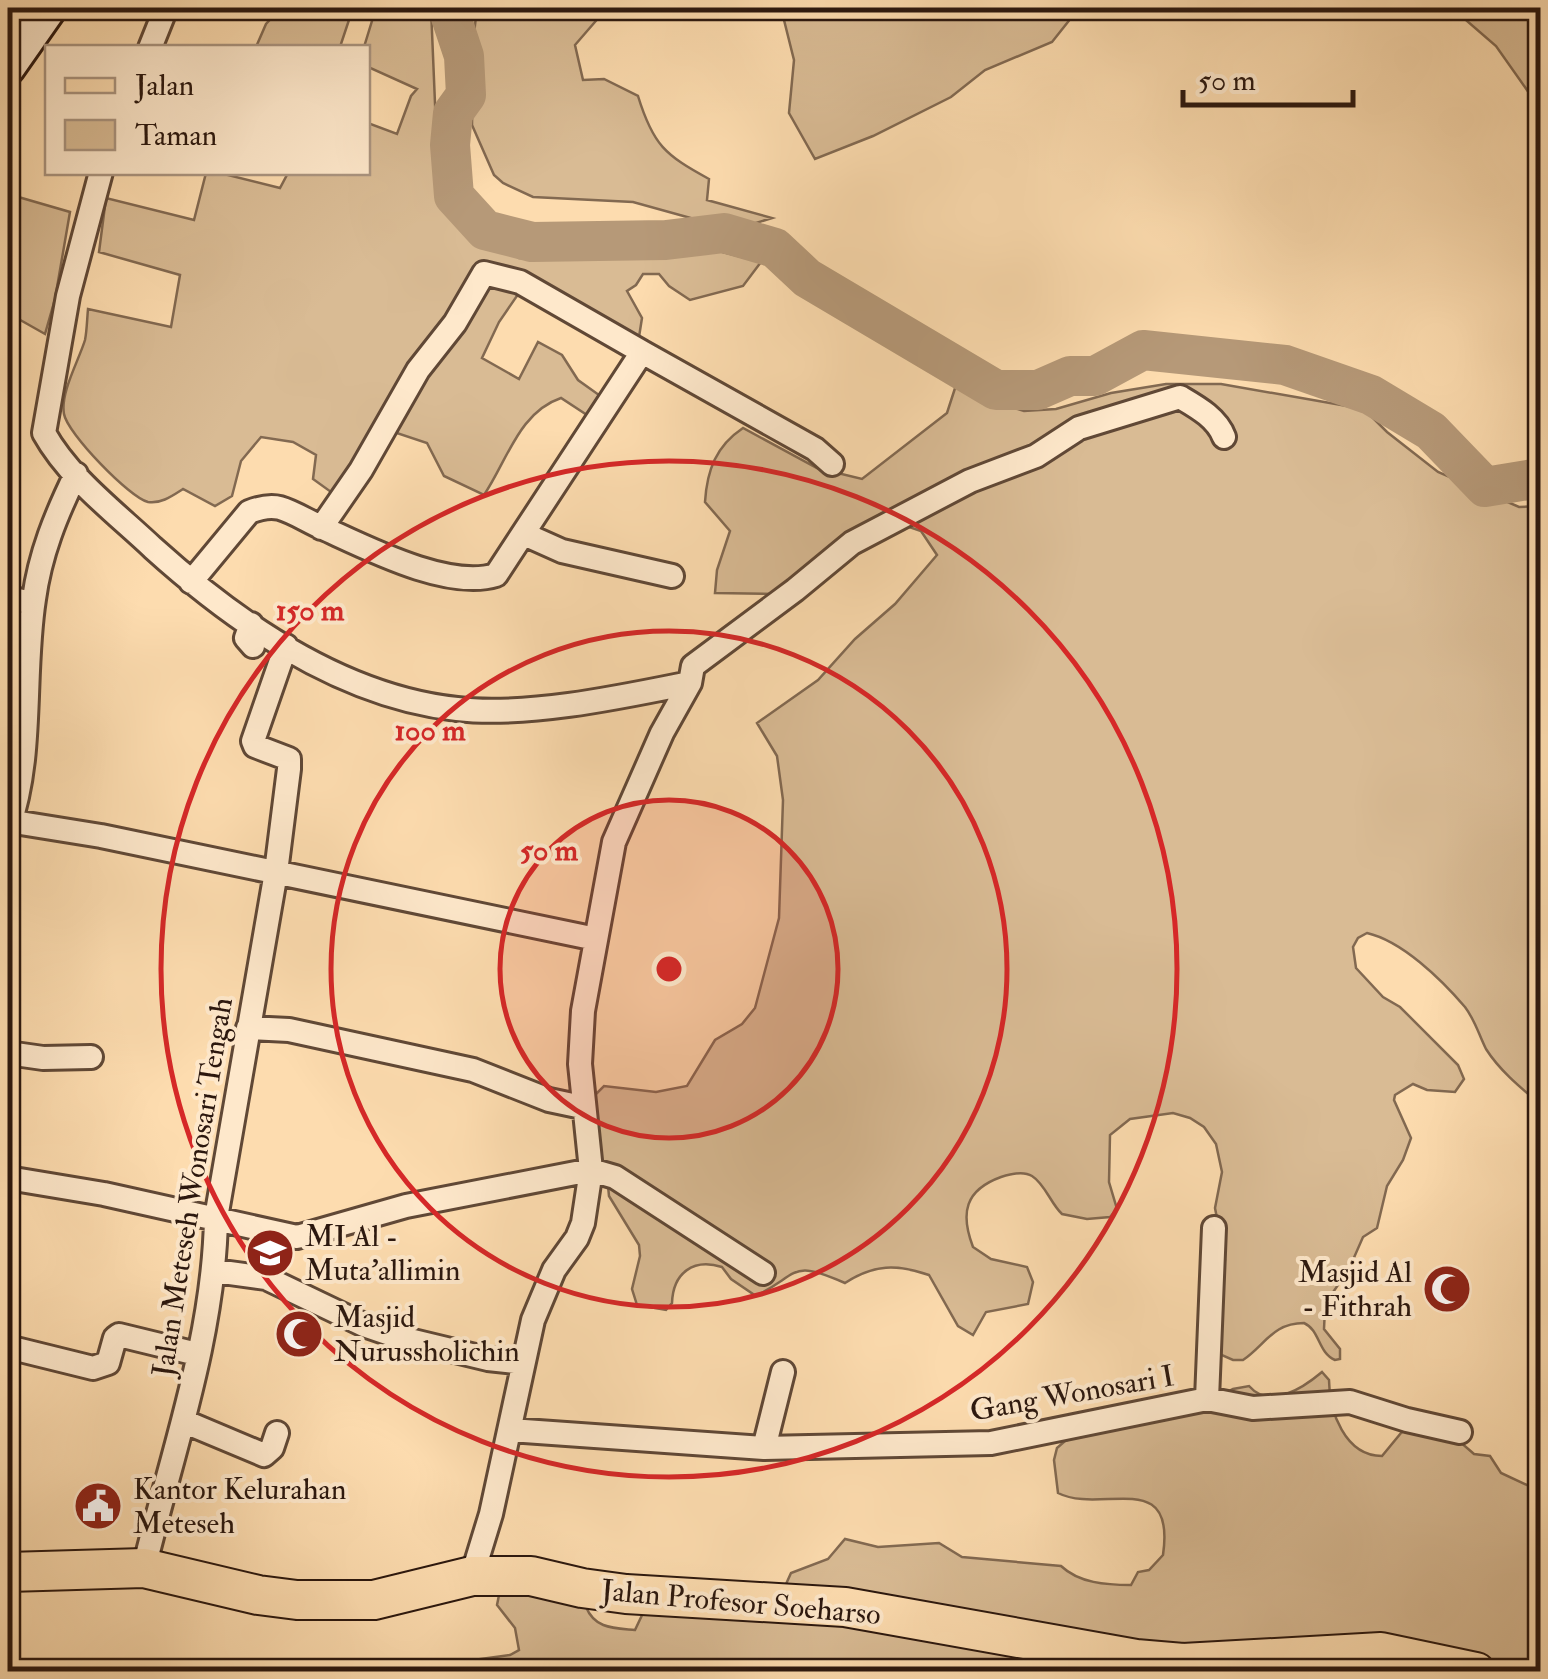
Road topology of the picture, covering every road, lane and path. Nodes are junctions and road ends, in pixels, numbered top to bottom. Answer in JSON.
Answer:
{"nodes":[{"id":1,"x":50,"y":8,"type":"edge"},
{"id":2,"x":166,"y":8,"type":"edge"},
{"id":3,"x":151,"y":45,"type":"edge"},
{"id":4,"x":8,"y":68,"type":"edge"},
{"id":5,"x":100,"y":175,"type":"edge"},
{"id":6,"x":642,"y":352,"type":"junction"},
{"id":7,"x":1224,"y":437,"type":"dead end"},
{"id":8,"x":832,"y":464,"type":"dead end"},
{"id":9,"x":76,"y":474,"type":"junction"},
{"id":10,"x":321,"y":528,"type":"junction"},
{"id":11,"x":524,"y":534,"type":"junction"},
{"id":12,"x":672,"y":576,"type":"dead end"},
{"id":13,"x":191,"y":582,"type":"junction"},
{"id":14,"x":8,"y":598,"type":"edge"},
{"id":15,"x":33,"y":603,"type":"junction"},
{"id":16,"x":286,"y":646,"type":"junction"},
{"id":17,"x":690,"y":683,"type":"junction"},
{"id":18,"x":8,"y":824,"type":"edge"},
{"id":19,"x":276,"y":872,"type":"junction"},
{"id":20,"x":596,"y":938,"type":"junction"},
{"id":21,"x":248,"y":1028,"type":"junction"},
{"id":22,"x":8,"y":1053,"type":"edge"},
{"id":23,"x":90,"y":1057,"type":"dead end"},
{"id":24,"x":582,"y":1107,"type":"junction"},
{"id":25,"x":591,"y":1170,"type":"junction"},
{"id":26,"x":8,"y":1178,"type":"edge"},
{"id":27,"x":216,"y":1218,"type":"junction"},
{"id":28,"x":1214,"y":1228,"type":"dead end"},
{"id":29,"x":216,"y":1270,"type":"junction"},
{"id":30,"x":763,"y":1273,"type":"dead end"},
{"id":31,"x":8,"y":1347,"type":"edge"},
{"id":32,"x":198,"y":1354,"type":"junction"},
{"id":33,"x":523,"y":1363,"type":"junction"},
{"id":34,"x":783,"y":1372,"type":"dead end"},
{"id":35,"x":1207,"y":1399,"type":"junction"},
{"id":36,"x":183,"y":1422,"type":"junction"},
{"id":37,"x":510,"y":1430,"type":"junction"},
{"id":38,"x":1460,"y":1432,"type":"dead end"},
{"id":39,"x":277,"y":1434,"type":"dead end"},
{"id":40,"x":764,"y":1448,"type":"junction"},
{"id":41,"x":144,"y":1568,"type":"junction"},
{"id":42,"x":8,"y":1572,"type":"edge"},
{"id":43,"x":472,"y":1576,"type":"junction"},
{"id":44,"x":1476,"y":1672,"type":"edge"}],
"edges":[{"from":1,"to":4,"type":"main road"},
{"from":2,"to":3,"type":"street"},
{"from":5,"to":9,"type":"street"},
{"from":6,"to":8,"type":"street"},
{"from":6,"to":10,"type":"street"},
{"from":6,"to":11,"type":"street"},
{"from":7,"to":17,"type":"street"},
{"from":9,"to":13,"type":"street"},
{"from":9,"to":15,"type":"street"},
{"from":10,"to":11,"type":"street"},
{"from":10,"to":13,"type":"street"},
{"from":11,"to":12,"type":"street"},
{"from":13,"to":16,"type":"street"},
{"from":14,"to":15,"type":"street"},
{"from":15,"to":18,"type":"street"},
{"from":16,"to":17,"type":"street"},
{"from":16,"to":19,"type":"street","name":"Jalan Meteseh Wonosari Tengah"},
{"from":17,"to":20,"type":"street"},
{"from":18,"to":19,"type":"street"},
{"from":19,"to":20,"type":"street"},
{"from":19,"to":21,"type":"street","name":"Jalan Meteseh Wonosari Tengah"},
{"from":20,"to":24,"type":"street"},
{"from":21,"to":24,"type":"street"},
{"from":21,"to":27,"type":"street","name":"Jalan Meteseh Wonosari Tengah"},
{"from":22,"to":23,"type":"street"},
{"from":24,"to":25,"type":"street"},
{"from":25,"to":27,"type":"street"},
{"from":25,"to":30,"type":"street"},
{"from":25,"to":33,"type":"street"},
{"from":26,"to":27,"type":"street"},
{"from":27,"to":29,"type":"street","name":"Jalan Meteseh Wonosari Tengah"},
{"from":28,"to":35,"type":"street"},
{"from":29,"to":32,"type":"street","name":"Jalan Meteseh Wonosari Tengah"},
{"from":29,"to":33,"type":"street"},
{"from":31,"to":32,"type":"street"},
{"from":32,"to":36,"type":"street","name":"Jalan Meteseh Wonosari Tengah"},
{"from":33,"to":37,"type":"street"},
{"from":34,"to":40,"type":"street"},
{"from":35,"to":38,"type":"street","name":"Gang Wonosari I"},
{"from":35,"to":40,"type":"street","name":"Gang Wonosari I"},
{"from":36,"to":39,"type":"street"},
{"from":36,"to":41,"type":"street","name":"Jalan Meteseh Wonosari Tengah"},
{"from":37,"to":40,"type":"street","name":"Gang Wonosari I"},
{"from":37,"to":43,"type":"street"},
{"from":41,"to":42,"type":"main road","name":"Jalan Profesor Soeharso"},
{"from":41,"to":43,"type":"main road","name":"Jalan Profesor Soeharso"},
{"from":43,"to":44,"type":"main road","name":"Jalan Profesor Soeharso"}]}
